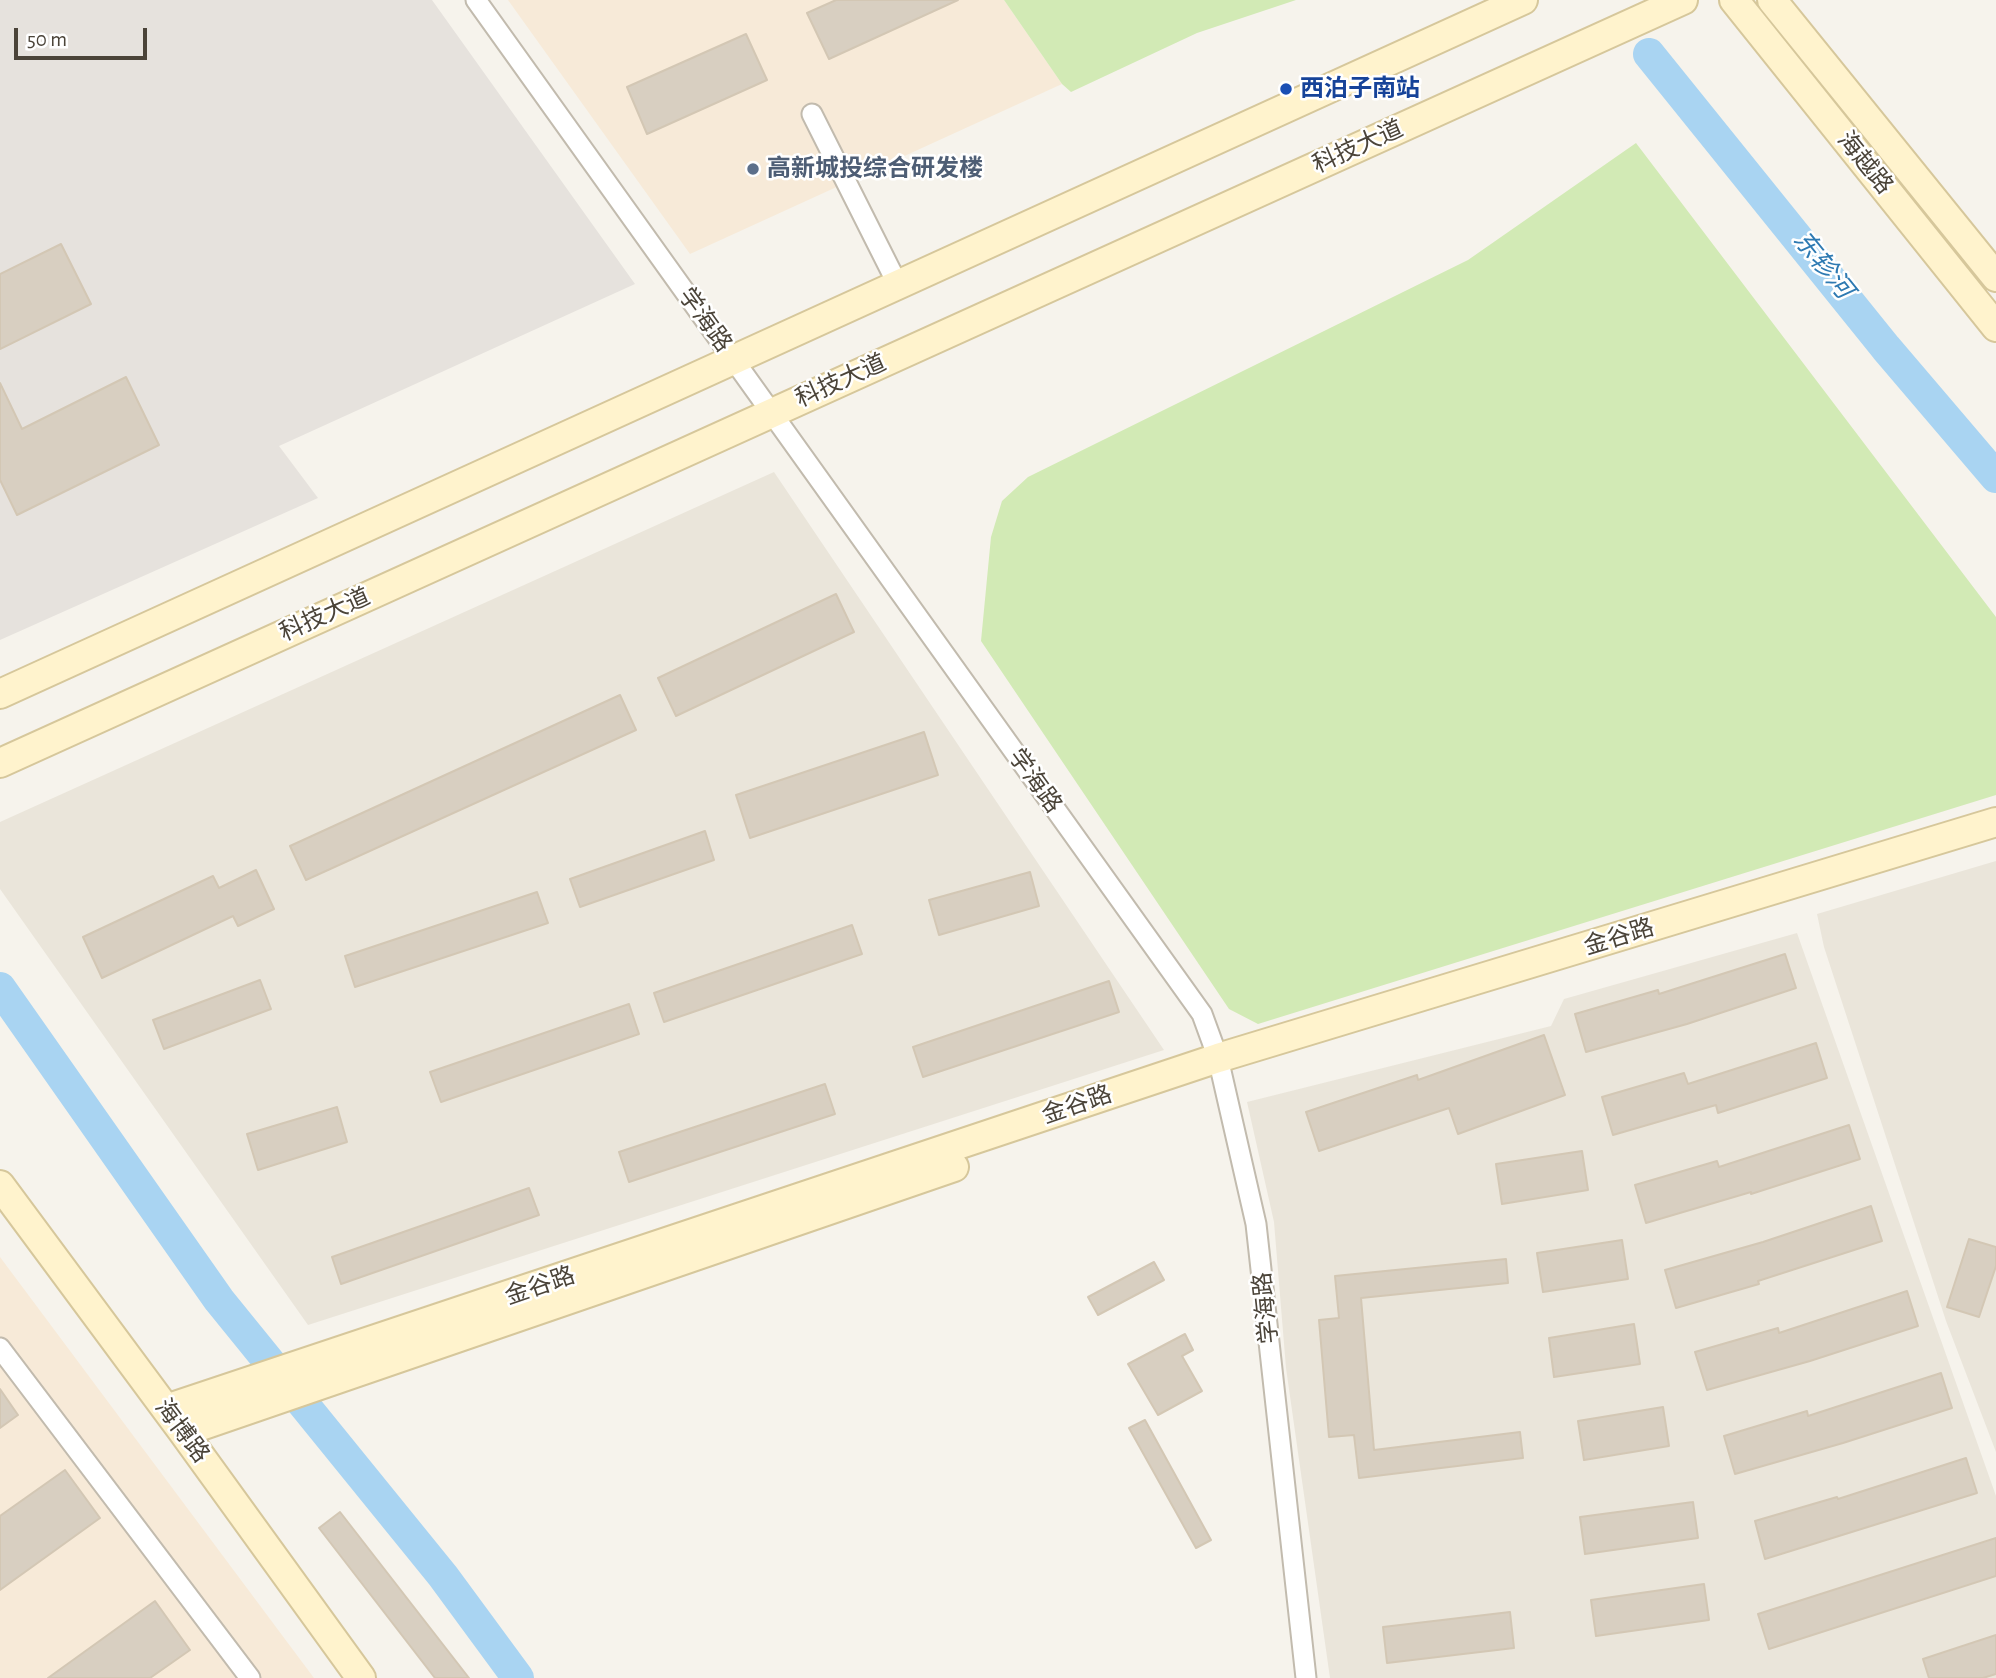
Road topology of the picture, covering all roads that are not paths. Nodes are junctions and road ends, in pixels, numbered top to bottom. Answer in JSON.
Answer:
{"nodes":[{"id":1,"x":476,"y":0,"type":"edge"},
{"id":2,"x":1523,"y":0,"type":"edge"},
{"id":3,"x":1683,"y":0,"type":"edge"},
{"id":4,"x":1734,"y":0,"type":"edge"},
{"id":5,"x":1772,"y":0,"type":"edge"},
{"id":6,"x":812,"y":114,"type":"dead end"},
{"id":7,"x":1996,"y":277,"type":"edge"},
{"id":8,"x":898,"y":285,"type":"junction"},
{"id":9,"x":1996,"y":327,"type":"edge"},
{"id":10,"x":734,"y":360,"type":"junction"},
{"id":11,"x":772,"y":412,"type":"junction"},
{"id":12,"x":0,"y":694,"type":"edge"},
{"id":13,"x":0,"y":763,"type":"edge"},
{"id":14,"x":1996,"y":822,"type":"edge"},
{"id":15,"x":1996,"y":841,"type":"edge"},
{"id":16,"x":1220,"y":1067,"type":"junction"},
{"id":17,"x":0,"y":1185,"type":"edge"},
{"id":18,"x":0,"y":1348,"type":"edge"},
{"id":19,"x":261,"y":1390,"type":"junction"},
{"id":20,"x":166,"y":1409,"type":"junction"},
{"id":21,"x":183,"y":1432,"type":"junction"},
{"id":22,"x":250,"y":1678,"type":"edge"},
{"id":23,"x":361,"y":1678,"type":"edge"},
{"id":24,"x":1306,"y":1678,"type":"edge"}],
"edges":[{"from":1,"to":10,"type":"street","name":"学海路"},
{"from":2,"to":8,"type":"street"},
{"from":3,"to":11,"type":"street","name":"科技大道"},
{"from":4,"to":9,"type":"street","name":"海越路"},
{"from":5,"to":7,"type":"street","name":"海越路"},
{"from":6,"to":8,"type":"street"},
{"from":8,"to":10,"type":"street"},
{"from":10,"to":11,"type":"street","name":"学海路"},
{"from":10,"to":12,"type":"street"},
{"from":11,"to":13,"type":"street","name":"科技大道"},
{"from":11,"to":16,"type":"street","name":"学海路"},
{"from":14,"to":16,"type":"street","name":"金谷路"},
{"from":15,"to":16,"type":"street","name":"金谷路"},
{"from":16,"to":19,"type":"street","name":"金谷路"},
{"from":16,"to":24,"type":"street","name":"学海路"},
{"from":17,"to":20,"type":"street","name":"海博路"},
{"from":18,"to":22,"type":"street"},
{"from":19,"to":20,"type":"street","name":"金谷路"},
{"from":19,"to":21,"type":"street","name":"金谷路"},
{"from":20,"to":21,"type":"street","name":"海博路"},
{"from":21,"to":23,"type":"street","name":"海博路"}]}
